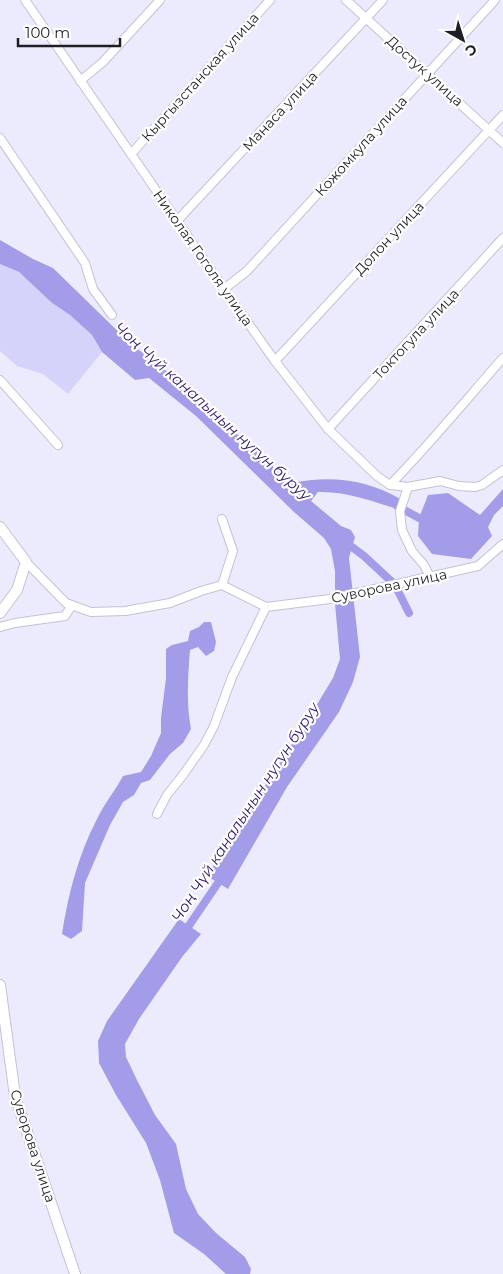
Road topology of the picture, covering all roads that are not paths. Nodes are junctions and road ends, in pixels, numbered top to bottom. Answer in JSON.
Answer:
{"nodes":[{"id":1,"x":25,"y":0,"type":"edge"},
{"id":2,"x":160,"y":0,"type":"edge"},
{"id":3,"x":270,"y":0,"type":"edge"},
{"id":4,"x":346,"y":0,"type":"edge"},
{"id":5,"x":383,"y":0,"type":"edge"},
{"id":6,"x":495,"y":0,"type":"edge"},
{"id":7,"x":366,"y":18,"type":"junction"},
{"id":8,"x":428,"y":74,"type":"junction"},
{"id":9,"x":80,"y":81,"type":"junction"},
{"id":10,"x":503,"y":114,"type":"edge"},
{"id":11,"x":489,"y":130,"type":"junction"},
{"id":12,"x":0,"y":138,"type":"edge"},
{"id":13,"x":503,"y":143,"type":"edge"},
{"id":14,"x":131,"y":154,"type":"junction"},
{"id":15,"x":177,"y":221,"type":"junction"},
{"id":16,"x":503,"y":238,"type":"edge"},
{"id":17,"x":224,"y":289,"type":"junction"},
{"id":18,"x":112,"y":315,"type":"dead end"},
{"id":19,"x":503,"y":358,"type":"edge"},
{"id":20,"x":276,"y":361,"type":"junction"},
{"id":21,"x":0,"y":381,"type":"edge"},
{"id":22,"x":328,"y":429,"type":"junction"},
{"id":23,"x":58,"y":445,"type":"dead end"},
{"id":24,"x":503,"y":470,"type":"edge"},
{"id":25,"x":390,"y":485,"type":"junction"},
{"id":26,"x":408,"y":487,"type":"junction"},
{"id":27,"x":222,"y":519,"type":"dead end"},
{"id":28,"x":0,"y":527,"type":"edge"},
{"id":29,"x":503,"y":544,"type":"edge"},
{"id":30,"x":26,"y":562,"type":"junction"},
{"id":31,"x":430,"y":577,"type":"junction"},
{"id":32,"x":222,"y":585,"type":"junction"},
{"id":33,"x":72,"y":605,"type":"junction"},
{"id":34,"x":266,"y":607,"type":"junction"},
{"id":35,"x":0,"y":613,"type":"edge"},
{"id":36,"x":0,"y":627,"type":"edge"},
{"id":37,"x":157,"y":814,"type":"dead end"},
{"id":38,"x":0,"y":985,"type":"edge"},
{"id":39,"x":76,"y":1274,"type":"edge"}],
"edges":[{"from":1,"to":9,"type":"street","name":"Николая Гоголя улица"},
{"from":2,"to":9,"type":"street"},
{"from":3,"to":14,"type":"street","name":"Кыргызстанская улица"},
{"from":4,"to":7,"type":"street","name":"Достук улица"},
{"from":5,"to":7,"type":"street","name":"Манаса улица"},
{"from":6,"to":8,"type":"street","name":"Кожомкула улица"},
{"from":7,"to":8,"type":"street","name":"Достук улица"},
{"from":7,"to":15,"type":"street","name":"Манаса улица"},
{"from":8,"to":11,"type":"street","name":"Достук улица"},
{"from":8,"to":17,"type":"street","name":"Кожомкула улица"},
{"from":9,"to":14,"type":"street","name":"Николая Гоголя улица"},
{"from":10,"to":11,"type":"street","name":"Долон улица"},
{"from":11,"to":13,"type":"street","name":"Достук улица"},
{"from":11,"to":20,"type":"street","name":"Долон улица"},
{"from":12,"to":18,"type":"street"},
{"from":14,"to":15,"type":"street","name":"Николая Гоголя улица"},
{"from":15,"to":17,"type":"street","name":"Николая Гоголя улица"},
{"from":16,"to":22,"type":"street","name":"Токтогула улица"},
{"from":17,"to":20,"type":"street","name":"Николая Гоголя улица"},
{"from":19,"to":25,"type":"street"},
{"from":20,"to":22,"type":"street","name":"Николая Гоголя улица"},
{"from":21,"to":23,"type":"street"},
{"from":22,"to":25,"type":"street","name":"Николая Гоголя улица"},
{"from":24,"to":26,"type":"street"},
{"from":25,"to":26,"type":"street"},
{"from":26,"to":31,"type":"street"},
{"from":27,"to":32,"type":"street"},
{"from":28,"to":30,"type":"street"},
{"from":29,"to":31,"type":"street","name":"Суворова улица"},
{"from":30,"to":33,"type":"street"},
{"from":30,"to":35,"type":"street"},
{"from":31,"to":34,"type":"street","name":"Суворова улица"},
{"from":32,"to":33,"type":"street"},
{"from":32,"to":34,"type":"street"},
{"from":33,"to":36,"type":"street"},
{"from":34,"to":37,"type":"street"},
{"from":38,"to":39,"type":"street","name":"Суворова улица"}]}
